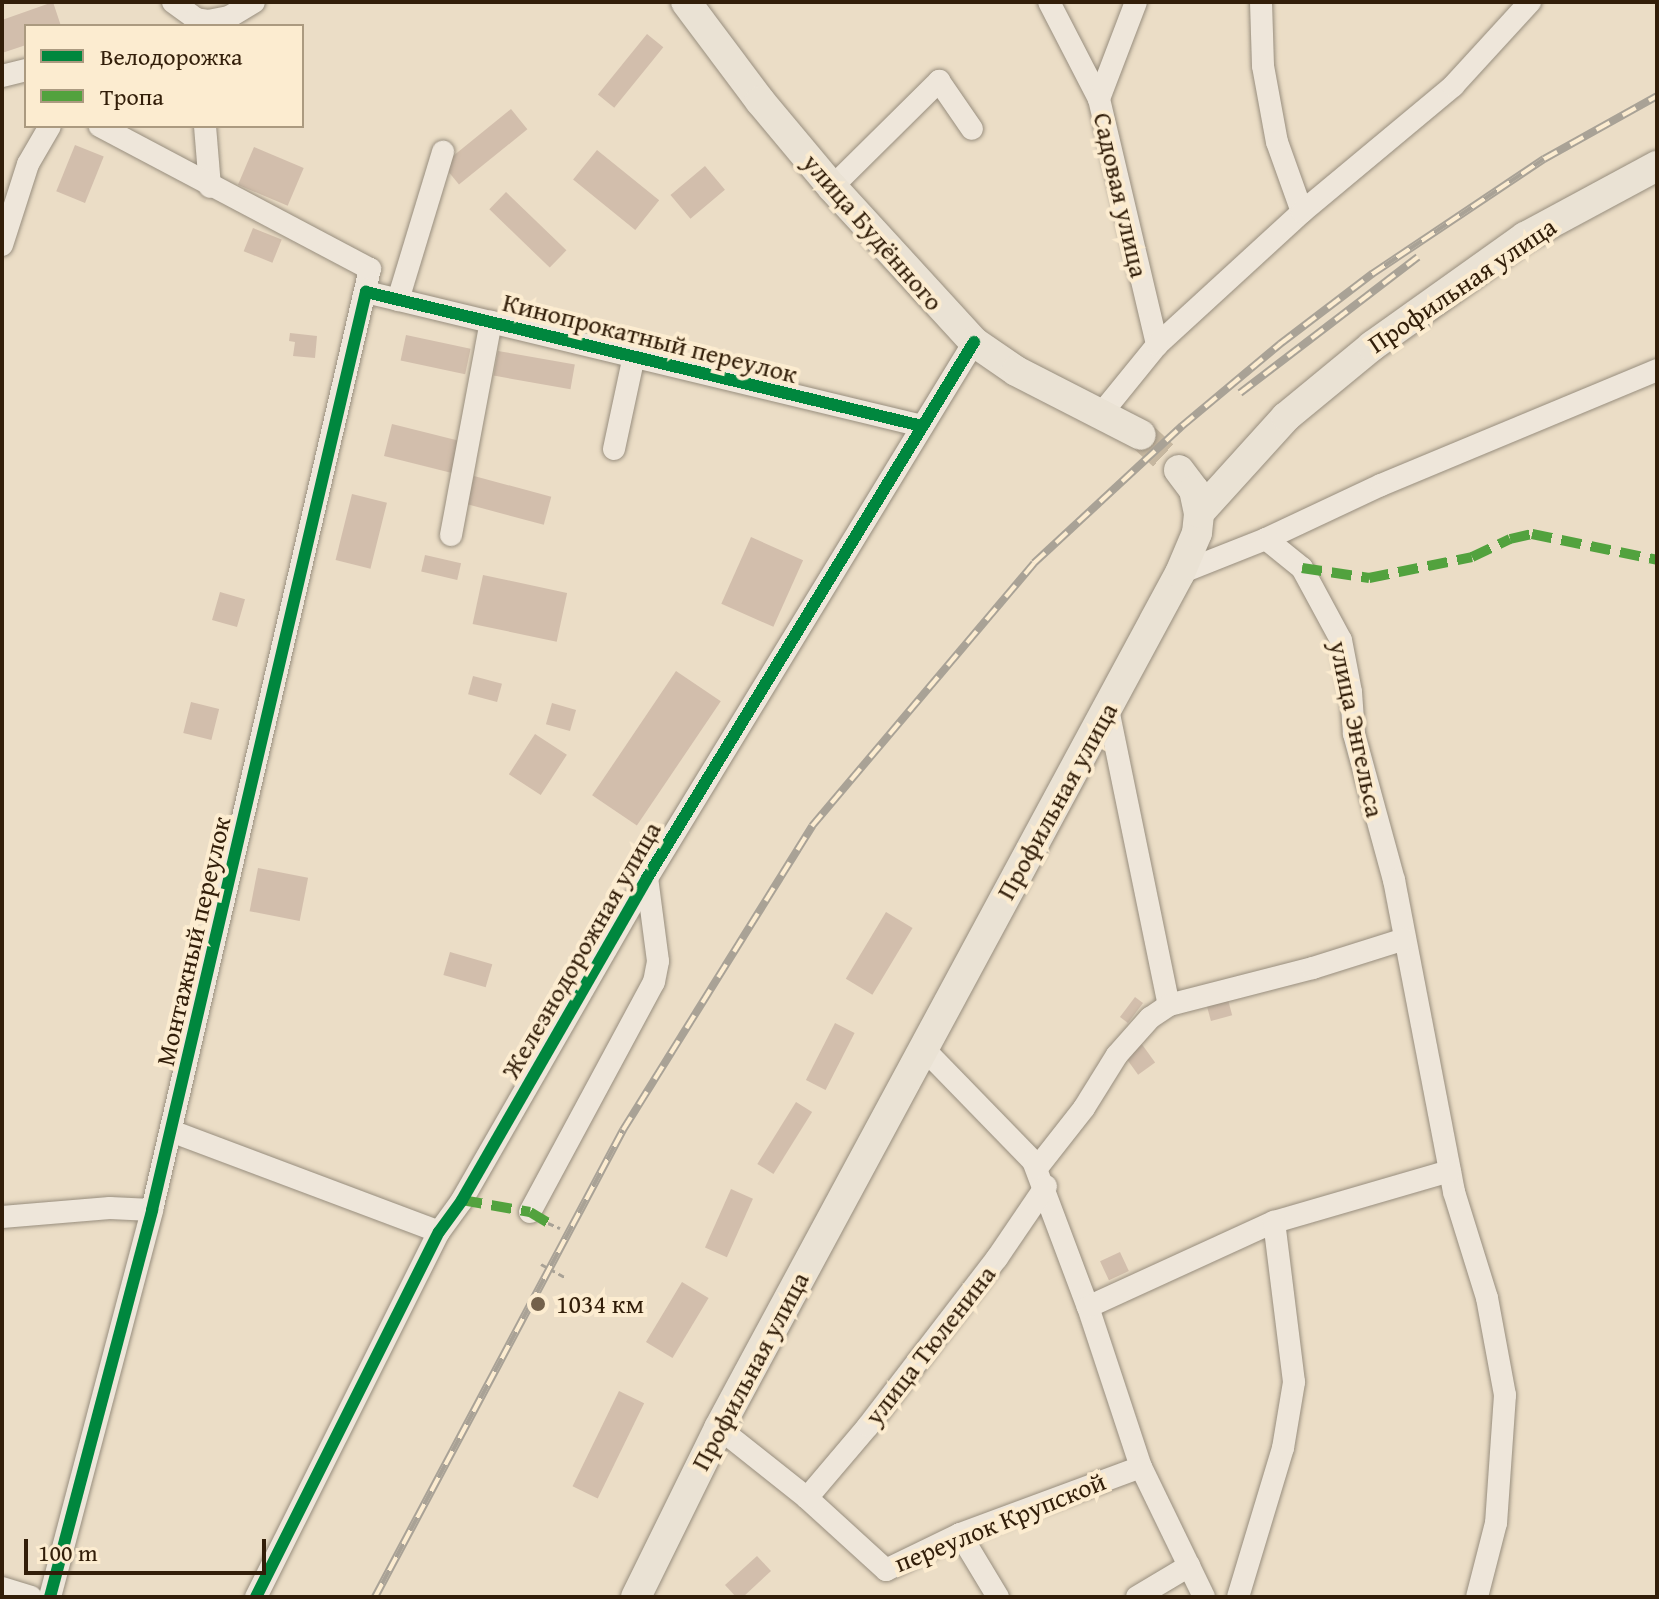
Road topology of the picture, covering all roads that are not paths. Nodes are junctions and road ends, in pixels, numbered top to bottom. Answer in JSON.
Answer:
{"nodes":[{"id":1,"x":254,"y":2,"type":"edge"},
{"id":2,"x":686,"y":2,"type":"edge"},
{"id":3,"x":1049,"y":2,"type":"edge"},
{"id":4,"x":1136,"y":2,"type":"edge"},
{"id":5,"x":1261,"y":2,"type":"edge"},
{"id":6,"x":1530,"y":2,"type":"edge"},
{"id":7,"x":183,"y":16,"type":"edge"},
{"id":8,"x":24,"y":70,"type":"edge"},
{"id":9,"x":2,"y":76,"type":"edge"},
{"id":10,"x":1099,"y":99,"type":"junction"},
{"id":11,"x":49,"y":128,"type":"edge"},
{"id":12,"x":104,"y":128,"type":"edge"},
{"id":13,"x":205,"y":128,"type":"edge"},
{"id":14,"x":972,"y":129,"type":"dead end"},
{"id":15,"x":443,"y":152,"type":"dead end"},
{"id":16,"x":1657,"y":166,"type":"edge"},
{"id":17,"x":210,"y":187,"type":"junction"},
{"id":18,"x":832,"y":187,"type":"junction"},
{"id":19,"x":1302,"y":212,"type":"junction"},
{"id":20,"x":2,"y":245,"type":"edge"},
{"id":21,"x":366,"y":292,"type":"junction"},
{"id":22,"x":398,"y":300,"type":"junction"},
{"id":23,"x":491,"y":322,"type":"junction"},
{"id":24,"x":974,"y":342,"type":"junction"},
{"id":25,"x":1157,"y":345,"type":"junction"},
{"id":26,"x":634,"y":356,"type":"junction"},
{"id":27,"x":1657,"y":370,"type":"edge"},
{"id":28,"x":1101,"y":414,"type":"junction"},
{"id":29,"x":922,"y":426,"type":"junction"},
{"id":30,"x":1141,"y":435,"type":"tunnel mouth"},
{"id":31,"x":614,"y":449,"type":"dead end"},
{"id":32,"x":1179,"y":470,"type":"tunnel mouth"},
{"id":33,"x":1199,"y":513,"type":"junction"},
{"id":34,"x":451,"y":535,"type":"dead end"},
{"id":35,"x":1266,"y":539,"type":"junction"},
{"id":36,"x":1180,"y":573,"type":"junction"},
{"id":37,"x":1108,"y":709,"type":"junction"},
{"id":38,"x":647,"y":878,"type":"junction"},
{"id":39,"x":1405,"y":939,"type":"junction"},
{"id":40,"x":1169,"y":1005,"type":"junction"},
{"id":41,"x":922,"y":1047,"type":"junction"},
{"id":42,"x":171,"y":1131,"type":"junction"},
{"id":43,"x":1450,"y":1171,"type":"junction"},
{"id":44,"x":1041,"y":1177,"type":"junction"},
{"id":45,"x":152,"y":1210,"type":"junction"},
{"id":46,"x":2,"y":1217,"type":"edge"},
{"id":47,"x":539,"y":1217,"type":"road end"},
{"id":48,"x":1274,"y":1222,"type":"junction"},
{"id":49,"x":439,"y":1232,"type":"junction"},
{"id":50,"x":1088,"y":1307,"type":"junction"},
{"id":51,"x":719,"y":1428,"type":"junction"},
{"id":52,"x":1141,"y":1467,"type":"junction"},
{"id":53,"x":807,"y":1498,"type":"junction"},
{"id":54,"x":960,"y":1534,"type":"junction"},
{"id":55,"x":1189,"y":1566,"type":"junction"},
{"id":56,"x":2,"y":1588,"type":"edge"},
{"id":57,"x":31,"y":1597,"type":"edge"},
{"id":58,"x":50,"y":1597,"type":"edge"},
{"id":59,"x":256,"y":1597,"type":"edge"},
{"id":60,"x":636,"y":1597,"type":"edge"},
{"id":61,"x":998,"y":1597,"type":"edge"},
{"id":62,"x":1137,"y":1597,"type":"edge"},
{"id":63,"x":1204,"y":1597,"type":"edge"},
{"id":64,"x":1238,"y":1597,"type":"edge"},
{"id":65,"x":1477,"y":1597,"type":"edge"}],
"edges":[{"from":1,"to":7,"type":"street"},
{"from":2,"to":18,"type":"main road","name":"улица Будённого"},
{"from":3,"to":10,"type":"street"},
{"from":4,"to":10,"type":"street","name":"Садовая улица"},
{"from":5,"to":19,"type":"street"},
{"from":6,"to":19,"type":"street"},
{"from":8,"to":9,"type":"street"},
{"from":10,"to":25,"type":"street","name":"Садовая улица"},
{"from":11,"to":20,"type":"street"},
{"from":12,"to":17,"type":"street"},
{"from":13,"to":17,"type":"street"},
{"from":14,"to":18,"type":"street"},
{"from":15,"to":22,"type":"street"},
{"from":16,"to":33,"type":"main road","name":"Профильная улица"},
{"from":17,"to":21,"type":"street"},
{"from":18,"to":24,"type":"main road","name":"улица Будённого"},
{"from":19,"to":25,"type":"street"},
{"from":21,"to":22,"type":"street","name":"Кинопрокатный переулок"},
{"from":21,"to":42,"type":"street","name":"Монтажный переулок"},
{"from":22,"to":23,"type":"street","name":"Кинопрокатный переулок"},
{"from":23,"to":26,"type":"street","name":"Кинопрокатный переулок"},
{"from":23,"to":34,"type":"street"},
{"from":24,"to":28,"type":"main road","name":"улица Будённого"},
{"from":24,"to":29,"type":"street","name":"Железнодорожная улица"},
{"from":25,"to":28,"type":"street"},
{"from":26,"to":29,"type":"street","name":"Кинопрокатный переулок"},
{"from":26,"to":31,"type":"street"},
{"from":27,"to":35,"type":"street"},
{"from":28,"to":30,"type":"main road","name":"улица Будённого"},
{"from":29,"to":38,"type":"street","name":"Железнодорожная улица"},
{"from":32,"to":33,"type":"main road"},
{"from":33,"to":36,"type":"main road","name":"Профильная улица"},
{"from":35,"to":36,"type":"street"},
{"from":35,"to":39,"type":"street","name":"улица Энгельса"},
{"from":36,"to":37,"type":"main road","name":"Профильная улица"},
{"from":37,"to":40,"type":"street"},
{"from":37,"to":41,"type":"main road","name":"Профильная улица"},
{"from":38,"to":47,"type":"street"},
{"from":38,"to":49,"type":"street","name":"Железнодорожная улица"},
{"from":39,"to":40,"type":"street"},
{"from":39,"to":43,"type":"street","name":"улица Энгельса"},
{"from":40,"to":44,"type":"street"},
{"from":41,"to":44,"type":"street"},
{"from":41,"to":51,"type":"main road","name":"Профильная улица"},
{"from":42,"to":45,"type":"street","name":"Монтажный переулок"},
{"from":42,"to":49,"type":"street"},
{"from":43,"to":48,"type":"street"},
{"from":43,"to":65,"type":"street","name":"улица Энгельса"},
{"from":44,"to":50,"type":"street"},
{"from":44,"to":53,"type":"street","name":"улица Тюленина"},
{"from":45,"to":46,"type":"street"},
{"from":45,"to":58,"type":"street","name":"Монтажный переулок"},
{"from":48,"to":50,"type":"street"},
{"from":48,"to":64,"type":"street"},
{"from":49,"to":59,"type":"street","name":"Железнодорожная улица"},
{"from":50,"to":52,"type":"street","name":"переулок Крупской"},
{"from":51,"to":53,"type":"street","name":"переулок Крупской"},
{"from":51,"to":60,"type":"main road","name":"Профильная улица"},
{"from":52,"to":54,"type":"street","name":"переулок Крупской"},
{"from":52,"to":55,"type":"street","name":"переулок Крупской"},
{"from":53,"to":54,"type":"street","name":"переулок Крупской"},
{"from":54,"to":61,"type":"street"},
{"from":55,"to":62,"type":"street"},
{"from":55,"to":63,"type":"street","name":"переулок Крупской"},
{"from":56,"to":57,"type":"street"}]}
